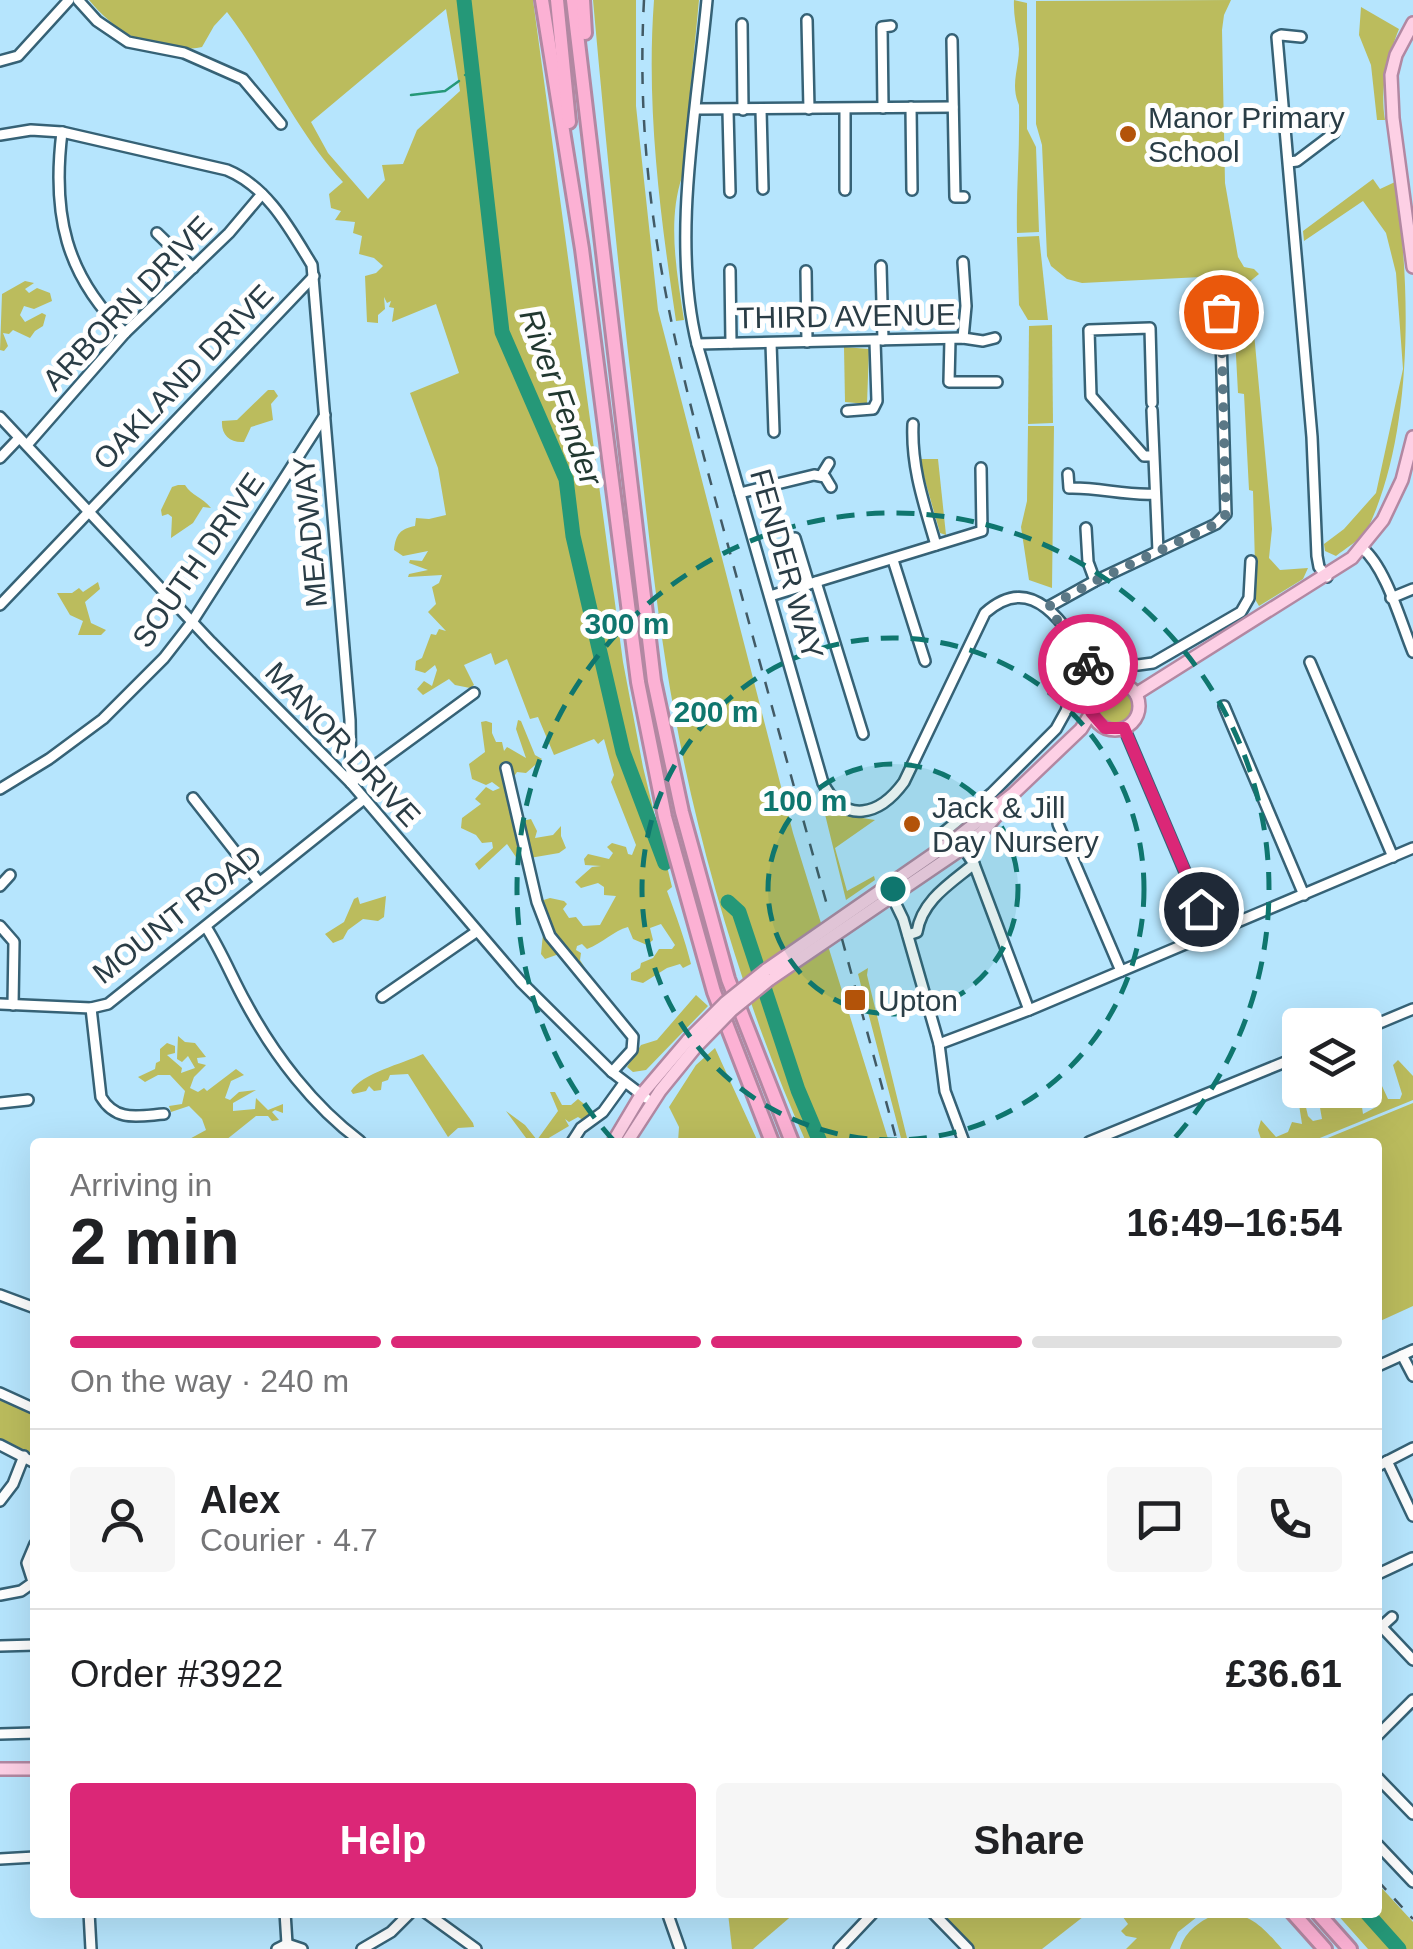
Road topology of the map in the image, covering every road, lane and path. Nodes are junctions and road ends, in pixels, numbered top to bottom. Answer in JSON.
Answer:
{"nodes":[{"id":1,"x":70,"y":0,"type":"edge"},
{"id":2,"x":78,"y":0,"type":"edge"},
{"id":3,"x":542,"y":0,"type":"edge"},
{"id":4,"x":557,"y":0,"type":"edge"},
{"id":5,"x":572,"y":0,"type":"edge"},
{"id":6,"x":582,"y":0,"type":"edge"},
{"id":7,"x":707,"y":0,"type":"edge"},
{"id":8,"x":807,"y":20,"type":"dead end"},
{"id":9,"x":1413,"y":23,"type":"edge"},
{"id":10,"x":742,"y":24,"type":"dead end"},
{"id":11,"x":891,"y":26,"type":"dead end"},
{"id":12,"x":1301,"y":36,"type":"dead end"},
{"id":13,"x":952,"y":40,"type":"dead end"},
{"id":14,"x":0,"y":60,"type":"edge"},
{"id":15,"x":912,"y":107,"type":"junction"},
{"id":16,"x":953,"y":107,"type":"junction"},
{"id":17,"x":286,"y":108,"type":"dead end"},
{"id":18,"x":697,"y":108,"type":"junction"},
{"id":19,"x":844,"y":108,"type":"junction"},
{"id":20,"x":883,"y":108,"type":"junction"},
{"id":21,"x":808,"y":109,"type":"junction"},
{"id":22,"x":728,"y":110,"type":"junction"},
{"id":23,"x":743,"y":110,"type":"junction"},
{"id":24,"x":761,"y":110,"type":"junction"},
{"id":25,"x":1335,"y":126,"type":"dead end"},
{"id":26,"x":62,"y":132,"type":"junction"},
{"id":27,"x":0,"y":135,"type":"edge"},
{"id":28,"x":591,"y":146,"type":"junction"},
{"id":29,"x":1289,"y":162,"type":"junction"},
{"id":30,"x":763,"y":189,"type":"dead end"},
{"id":31,"x":844,"y":190,"type":"dead end"},
{"id":32,"x":912,"y":190,"type":"dead end"},
{"id":33,"x":730,"y":192,"type":"dead end"},
{"id":34,"x":262,"y":194,"type":"junction"},
{"id":35,"x":964,"y":197,"type":"dead end"},
{"id":36,"x":157,"y":233,"type":"dead end"},
{"id":37,"x":582,"y":249,"type":"junction"},
{"id":38,"x":963,"y":262,"type":"dead end"},
{"id":39,"x":881,"y":266,"type":"dead end"},
{"id":40,"x":1413,"y":267,"type":"edge"},
{"id":41,"x":193,"y":268,"type":"junction"},
{"id":42,"x":730,"y":270,"type":"dead end"},
{"id":43,"x":806,"y":271,"type":"dead end"},
{"id":44,"x":314,"y":276,"type":"junction"},
{"id":45,"x":1209,"y":292,"type":"dead end"},
{"id":46,"x":125,"y":333,"type":"junction"},
{"id":47,"x":963,"y":338,"type":"junction"},
{"id":48,"x":995,"y":338,"type":"dead end"},
{"id":49,"x":950,"y":340,"type":"junction"},
{"id":50,"x":879,"y":341,"type":"junction"},
{"id":51,"x":807,"y":342,"type":"junction"},
{"id":52,"x":732,"y":343,"type":"junction"},
{"id":53,"x":772,"y":343,"type":"junction"},
{"id":54,"x":697,"y":344,"type":"junction"},
{"id":55,"x":1135,"y":362,"type":"dead end"},
{"id":56,"x":1151,"y":362,"type":"junction"},
{"id":57,"x":998,"y":382,"type":"dead end"},
{"id":58,"x":847,"y":411,"type":"dead end"},
{"id":59,"x":325,"y":415,"type":"junction"},
{"id":60,"x":0,"y":417,"type":"edge"},
{"id":61,"x":913,"y":424,"type":"dead end"},
{"id":62,"x":774,"y":432,"type":"dead end"},
{"id":63,"x":1413,"y":437,"type":"edge"},
{"id":64,"x":22,"y":441,"type":"junction"},
{"id":65,"x":1153,"y":456,"type":"junction"},
{"id":66,"x":0,"y":458,"type":"edge"},
{"id":67,"x":829,"y":463,"type":"dead end"},
{"id":68,"x":980,"y":468,"type":"dead end"},
{"id":69,"x":1068,"y":474,"type":"dead end"},
{"id":70,"x":821,"y":476,"type":"junction"},
{"id":71,"x":831,"y":486,"type":"dead end"},
{"id":72,"x":740,"y":493,"type":"junction"},
{"id":73,"x":1155,"y":494,"type":"junction"},
{"id":74,"x":88,"y":512,"type":"junction"},
{"id":75,"x":1086,"y":528,"type":"dead end"},
{"id":76,"x":795,"y":538,"type":"dead end"},
{"id":77,"x":936,"y":545,"type":"junction"},
{"id":78,"x":1362,"y":548,"type":"junction"},
{"id":79,"x":1158,"y":551,"type":"junction"},
{"id":80,"x":893,"y":560,"type":"junction"},
{"id":81,"x":1251,"y":561,"type":"dead end"},
{"id":82,"x":1326,"y":576,"type":"junction"},
{"id":83,"x":1095,"y":581,"type":"junction"},
{"id":84,"x":812,"y":583,"type":"junction"},
{"id":85,"x":1413,"y":588,"type":"edge"},
{"id":86,"x":770,"y":596,"type":"junction"},
{"id":87,"x":1390,"y":598,"type":"junction"},
{"id":88,"x":0,"y":605,"type":"edge"},
{"id":89,"x":1048,"y":607,"type":"junction"},
{"id":90,"x":192,"y":622,"type":"junction"},
{"id":91,"x":1413,"y":652,"type":"edge"},
{"id":92,"x":925,"y":661,"type":"dead end"},
{"id":93,"x":1310,"y":662,"type":"dead end"},
{"id":94,"x":1087,"y":663,"type":"junction"},
{"id":95,"x":1102,"y":685,"type":"junction"},
{"id":96,"x":474,"y":694,"type":"dead end"},
{"id":97,"x":1136,"y":694,"type":"junction"},
{"id":98,"x":1224,"y":706,"type":"dead end"},
{"id":99,"x":1091,"y":712,"type":"junction"},
{"id":100,"x":1099,"y":725,"type":"junction"},
{"id":101,"x":1124,"y":728,"type":"junction"},
{"id":102,"x":1081,"y":729,"type":"junction"},
{"id":103,"x":864,"y":734,"type":"dead end"},
{"id":104,"x":506,"y":768,"type":"dead end"},
{"id":105,"x":351,"y":783,"type":"junction"},
{"id":106,"x":0,"y":789,"type":"edge"},
{"id":107,"x":194,"y":798,"type":"dead end"},
{"id":108,"x":364,"y":799,"type":"junction"},
{"id":109,"x":1058,"y":824,"type":"dead end"},
{"id":110,"x":947,"y":837,"type":"junction"},
{"id":111,"x":1413,"y":848,"type":"edge"},
{"id":112,"x":1392,"y":857,"type":"junction"},
{"id":113,"x":974,"y":864,"type":"junction"},
{"id":114,"x":10,"y":875,"type":"dead end"},
{"id":115,"x":259,"y":882,"type":"junction"},
{"id":116,"x":0,"y":886,"type":"edge"},
{"id":117,"x":890,"y":892,"type":"junction"},
{"id":118,"x":1304,"y":894,"type":"junction"},
{"id":119,"x":0,"y":926,"type":"edge"},
{"id":120,"x":206,"y":927,"type":"junction"},
{"id":121,"x":476,"y":932,"type":"junction"},
{"id":122,"x":1211,"y":932,"type":"junction"},
{"id":123,"x":908,"y":936,"type":"junction"},
{"id":124,"x":1120,"y":971,"type":"junction"},
{"id":125,"x":382,"y":997,"type":"dead end"},
{"id":126,"x":0,"y":1004,"type":"edge"},
{"id":127,"x":14,"y":1004,"type":"junction"},
{"id":128,"x":91,"y":1008,"type":"junction"},
{"id":129,"x":1413,"y":1009,"type":"edge"},
{"id":130,"x":1030,"y":1010,"type":"junction"},
{"id":131,"x":1382,"y":1022,"type":"edge"},
{"id":132,"x":939,"y":1044,"type":"junction"},
{"id":133,"x":1282,"y":1063,"type":"edge"},
{"id":134,"x":612,"y":1072,"type":"junction"},
{"id":135,"x":624,"y":1082,"type":"junction"},
{"id":136,"x":647,"y":1098,"type":"junction"},
{"id":137,"x":28,"y":1100,"type":"dead end"},
{"id":138,"x":0,"y":1104,"type":"edge"},
{"id":139,"x":164,"y":1114,"type":"dead end"},
{"id":140,"x":356,"y":1138,"type":"edge"},
{"id":141,"x":575,"y":1138,"type":"edge"},
{"id":142,"x":616,"y":1138,"type":"edge"},
{"id":143,"x":629,"y":1138,"type":"edge"},
{"id":144,"x":770,"y":1138,"type":"edge"},
{"id":145,"x":790,"y":1138,"type":"edge"},
{"id":146,"x":963,"y":1138,"type":"edge"},
{"id":147,"x":1098,"y":1138,"type":"edge"},
{"id":148,"x":0,"y":1295,"type":"edge"},
{"id":149,"x":30,"y":1306,"type":"edge"},
{"id":150,"x":1413,"y":1350,"type":"edge"},
{"id":151,"x":1402,"y":1355,"type":"junction"},
{"id":152,"x":1382,"y":1364,"type":"edge"},
{"id":153,"x":1413,"y":1376,"type":"edge"},
{"id":154,"x":0,"y":1394,"type":"edge"},
{"id":155,"x":30,"y":1406,"type":"edge"},
{"id":156,"x":0,"y":1445,"type":"edge"},
{"id":157,"x":1413,"y":1448,"type":"edge"},
{"id":158,"x":24,"y":1456,"type":"junction"},
{"id":159,"x":30,"y":1460,"type":"edge"},
{"id":160,"x":1382,"y":1463,"type":"edge"},
{"id":161,"x":1382,"y":1467,"type":"edge"},
{"id":162,"x":0,"y":1501,"type":"edge"},
{"id":163,"x":1413,"y":1516,"type":"edge"},
{"id":164,"x":1412,"y":1558,"type":"edge"},
{"id":165,"x":1382,"y":1572,"type":"edge"},
{"id":166,"x":30,"y":1587,"type":"edge"},
{"id":167,"x":0,"y":1595,"type":"edge"},
{"id":168,"x":1392,"y":1617,"type":"dead end"},
{"id":169,"x":1382,"y":1623,"type":"edge"},
{"id":170,"x":1382,"y":1628,"type":"edge"},
{"id":171,"x":30,"y":1645,"type":"edge"},
{"id":172,"x":0,"y":1646,"type":"edge"},
{"id":173,"x":1413,"y":1660,"type":"edge"},
{"id":174,"x":1411,"y":1706,"type":"edge"},
{"id":175,"x":1382,"y":1731,"type":"edge"},
{"id":176,"x":30,"y":1733,"type":"edge"},
{"id":177,"x":0,"y":1734,"type":"edge"},
{"id":178,"x":0,"y":1769,"type":"edge"},
{"id":179,"x":30,"y":1769,"type":"edge"},
{"id":180,"x":1382,"y":1782,"type":"edge"},
{"id":181,"x":1413,"y":1814,"type":"edge"},
{"id":182,"x":1382,"y":1850,"type":"edge"},
{"id":183,"x":30,"y":1856,"type":"edge"},
{"id":184,"x":0,"y":1859,"type":"edge"},
{"id":185,"x":1413,"y":1882,"type":"edge"},
{"id":186,"x":88,"y":1918,"type":"edge"},
{"id":187,"x":284,"y":1918,"type":"edge"},
{"id":188,"x":404,"y":1918,"type":"edge"},
{"id":189,"x":433,"y":1918,"type":"edge"},
{"id":190,"x":669,"y":1918,"type":"edge"},
{"id":191,"x":868,"y":1918,"type":"edge"},
{"id":192,"x":938,"y":1918,"type":"edge"},
{"id":193,"x":1297,"y":1918,"type":"edge"},
{"id":194,"x":1322,"y":1918,"type":"edge"},
{"id":195,"x":282,"y":1946,"type":"edge"},
{"id":196,"x":91,"y":1949,"type":"edge"},
{"id":197,"x":302,"y":1949,"type":"edge"},
{"id":198,"x":364,"y":1949,"type":"edge"},
{"id":199,"x":476,"y":1949,"type":"edge"},
{"id":200,"x":680,"y":1949,"type":"edge"},
{"id":201,"x":839,"y":1949,"type":"edge"},
{"id":202,"x":968,"y":1949,"type":"edge"},
{"id":203,"x":1325,"y":1949,"type":"edge"},
{"id":204,"x":1350,"y":1949,"type":"edge"}],
"edges":[{"from":1,"to":14,"type":"street"},
{"from":2,"to":17,"type":"street"},
{"from":3,"to":37,"type":"highway"},
{"from":4,"to":37,"type":"highway"},
{"from":5,"to":28,"type":"highway"},
{"from":6,"to":28,"type":"highway"},
{"from":7,"to":18,"type":"street","name":"FENDER WAY"},
{"from":8,"to":21,"type":"street"},
{"from":9,"to":40,"type":"main road"},
{"from":10,"to":23,"type":"street"},
{"from":11,"to":20,"type":"street"},
{"from":12,"to":29,"type":"street"},
{"from":13,"to":16,"type":"street"},
{"from":15,"to":16,"type":"street"},
{"from":15,"to":20,"type":"street"},
{"from":15,"to":32,"type":"street"},
{"from":16,"to":35,"type":"street"},
{"from":18,"to":22,"type":"street"},
{"from":18,"to":54,"type":"street","name":"FENDER WAY"},
{"from":19,"to":20,"type":"street"},
{"from":19,"to":21,"type":"street"},
{"from":19,"to":31,"type":"street"},
{"from":21,"to":24,"type":"street"},
{"from":22,"to":23,"type":"street"},
{"from":22,"to":33,"type":"street"},
{"from":23,"to":24,"type":"street"},
{"from":24,"to":30,"type":"street"},
{"from":25,"to":29,"type":"street"},
{"from":26,"to":27,"type":"street"},
{"from":26,"to":34,"type":"street"},
{"from":26,"to":46,"type":"street"},
{"from":28,"to":145,"type":"highway"},
{"from":29,"to":82,"type":"street"},
{"from":34,"to":41,"type":"street","name":"ARBORN DRIVE"},
{"from":34,"to":44,"type":"street"},
{"from":36,"to":41,"type":"street"},
{"from":37,"to":144,"type":"highway"},
{"from":38,"to":47,"type":"street"},
{"from":39,"to":50,"type":"street"},
{"from":41,"to":46,"type":"street","name":"ARBORN DRIVE"},
{"from":42,"to":52,"type":"street"},
{"from":43,"to":51,"type":"street"},
{"from":44,"to":59,"type":"street","name":"MEADWAY"},
{"from":44,"to":74,"type":"street","name":"OAKLAND DRIVE"},
{"from":45,"to":79,"type":"street"},
{"from":46,"to":64,"type":"street","name":"ARBORN DRIVE"},
{"from":47,"to":48,"type":"street","name":"THIRD AVENUE"},
{"from":47,"to":49,"type":"street","name":"THIRD AVENUE"},
{"from":49,"to":50,"type":"street","name":"THIRD AVENUE"},
{"from":49,"to":57,"type":"street"},
{"from":50,"to":51,"type":"street","name":"THIRD AVENUE"},
{"from":50,"to":58,"type":"street"},
{"from":51,"to":53,"type":"street","name":"THIRD AVENUE"},
{"from":52,"to":53,"type":"street","name":"THIRD AVENUE"},
{"from":52,"to":54,"type":"street","name":"THIRD AVENUE"},
{"from":53,"to":62,"type":"street"},
{"from":54,"to":72,"type":"street","name":"FENDER WAY"},
{"from":55,"to":56,"type":"street"},
{"from":56,"to":65,"type":"street"},
{"from":56,"to":65,"type":"street"},
{"from":59,"to":90,"type":"street","name":"SOUTH DRIVE"},
{"from":59,"to":105,"type":"street","name":"MEADWAY"},
{"from":60,"to":64,"type":"street","name":"MANOR DRIVE"},
{"from":61,"to":77,"type":"street"},
{"from":63,"to":78,"type":"main road"},
{"from":64,"to":66,"type":"street","name":"ARBORN DRIVE"},
{"from":64,"to":74,"type":"street","name":"MANOR DRIVE"},
{"from":65,"to":73,"type":"street"},
{"from":67,"to":70,"type":"street"},
{"from":68,"to":77,"type":"street"},
{"from":69,"to":73,"type":"street"},
{"from":70,"to":71,"type":"street"},
{"from":70,"to":72,"type":"street"},
{"from":72,"to":86,"type":"street","name":"FENDER WAY"},
{"from":73,"to":79,"type":"street"},
{"from":74,"to":88,"type":"street","name":"OAKLAND DRIVE"},
{"from":74,"to":90,"type":"street","name":"MANOR DRIVE"},
{"from":75,"to":83,"type":"street"},
{"from":76,"to":84,"type":"street"},
{"from":77,"to":80,"type":"street"},
{"from":78,"to":82,"type":"main road"},
{"from":78,"to":87,"type":"street"},
{"from":79,"to":83,"type":"street"},
{"from":80,"to":84,"type":"street"},
{"from":80,"to":92,"type":"street"},
{"from":81,"to":94,"type":"street"},
{"from":82,"to":97,"type":"main road"},
{"from":83,"to":89,"type":"street"},
{"from":84,"to":86,"type":"street"},
{"from":84,"to":103,"type":"street"},
{"from":85,"to":87,"type":"street"},
{"from":86,"to":89,"type":"street","name":"FENDER WAY"},
{"from":87,"to":91,"type":"street"},
{"from":89,"to":94,"type":"street"},
{"from":90,"to":105,"type":"street","name":"MANOR DRIVE"},
{"from":90,"to":106,"type":"street","name":"SOUTH DRIVE"},
{"from":93,"to":112,"type":"street"},
{"from":94,"to":95,"type":"street"},
{"from":94,"to":110,"type":"street"},
{"from":95,"to":97,"type":"main road"},
{"from":95,"to":99,"type":"main road"},
{"from":96,"to":105,"type":"street"},
{"from":97,"to":101,"type":"main road"},
{"from":98,"to":118,"type":"street"},
{"from":99,"to":100,"type":"main road"},
{"from":99,"to":102,"type":"main road"},
{"from":100,"to":101,"type":"main road"},
{"from":100,"to":102,"type":"main road"},
{"from":101,"to":122,"type":"street"},
{"from":102,"to":110,"type":"main road"},
{"from":104,"to":134,"type":"street"},
{"from":105,"to":108,"type":"street","name":"MANOR DRIVE"},
{"from":107,"to":115,"type":"street"},
{"from":108,"to":115,"type":"street","name":"MOUNT ROAD"},
{"from":108,"to":121,"type":"street","name":"MANOR DRIVE"},
{"from":109,"to":124,"type":"street"},
{"from":110,"to":113,"type":"street"},
{"from":110,"to":117,"type":"main road"},
{"from":111,"to":112,"type":"street"},
{"from":112,"to":118,"type":"street"},
{"from":113,"to":123,"type":"street"},
{"from":113,"to":130,"type":"street"},
{"from":114,"to":116,"type":"street"},
{"from":115,"to":120,"type":"street","name":"MOUNT ROAD"},
{"from":117,"to":123,"type":"street"},
{"from":117,"to":136,"type":"main road","bridge":true},
{"from":118,"to":122,"type":"street"},
{"from":119,"to":127,"type":"street"},
{"from":120,"to":128,"type":"street","name":"MOUNT ROAD"},
{"from":120,"to":140,"type":"street"},
{"from":121,"to":125,"type":"street"},
{"from":121,"to":134,"type":"street","name":"MANOR DRIVE"},
{"from":122,"to":124,"type":"street"},
{"from":123,"to":132,"type":"street"},
{"from":124,"to":130,"type":"street"},
{"from":126,"to":127,"type":"street","name":"MOUNT ROAD"},
{"from":127,"to":128,"type":"street","name":"MOUNT ROAD"},
{"from":128,"to":139,"type":"street"},
{"from":129,"to":131,"type":"street"},
{"from":130,"to":132,"type":"street"},
{"from":132,"to":146,"type":"street"},
{"from":133,"to":147,"type":"street"},
{"from":134,"to":135,"type":"street","name":"MANOR DRIVE"},
{"from":135,"to":136,"type":"street","name":"MANOR DRIVE"},
{"from":135,"to":141,"type":"street"},
{"from":136,"to":142,"type":"main road"},
{"from":136,"to":143,"type":"main road"},
{"from":137,"to":138,"type":"street"},
{"from":148,"to":149,"type":"street"},
{"from":150,"to":151,"type":"street"},
{"from":151,"to":152,"type":"street"},
{"from":151,"to":153,"type":"street"},
{"from":154,"to":155,"type":"street"},
{"from":156,"to":158,"type":"street"},
{"from":157,"to":160,"type":"street"},
{"from":158,"to":159,"type":"street"},
{"from":158,"to":162,"type":"street"},
{"from":161,"to":163,"type":"street"},
{"from":164,"to":165,"type":"street"},
{"from":166,"to":167,"type":"street"},
{"from":168,"to":169,"type":"street"},
{"from":170,"to":173,"type":"street"},
{"from":171,"to":172,"type":"street"},
{"from":174,"to":175,"type":"street"},
{"from":176,"to":177,"type":"street"},
{"from":178,"to":179,"type":"main road"},
{"from":180,"to":181,"type":"street"},
{"from":182,"to":185,"type":"street"},
{"from":183,"to":184,"type":"street"},
{"from":186,"to":196,"type":"street"},
{"from":187,"to":195,"type":"street"},
{"from":188,"to":198,"type":"street"},
{"from":189,"to":199,"type":"street"},
{"from":190,"to":200,"type":"street"},
{"from":191,"to":201,"type":"street"},
{"from":192,"to":202,"type":"street"},
{"from":193,"to":203,"type":"highway"},
{"from":194,"to":204,"type":"highway"},
{"from":195,"to":197,"type":"street"}]}
